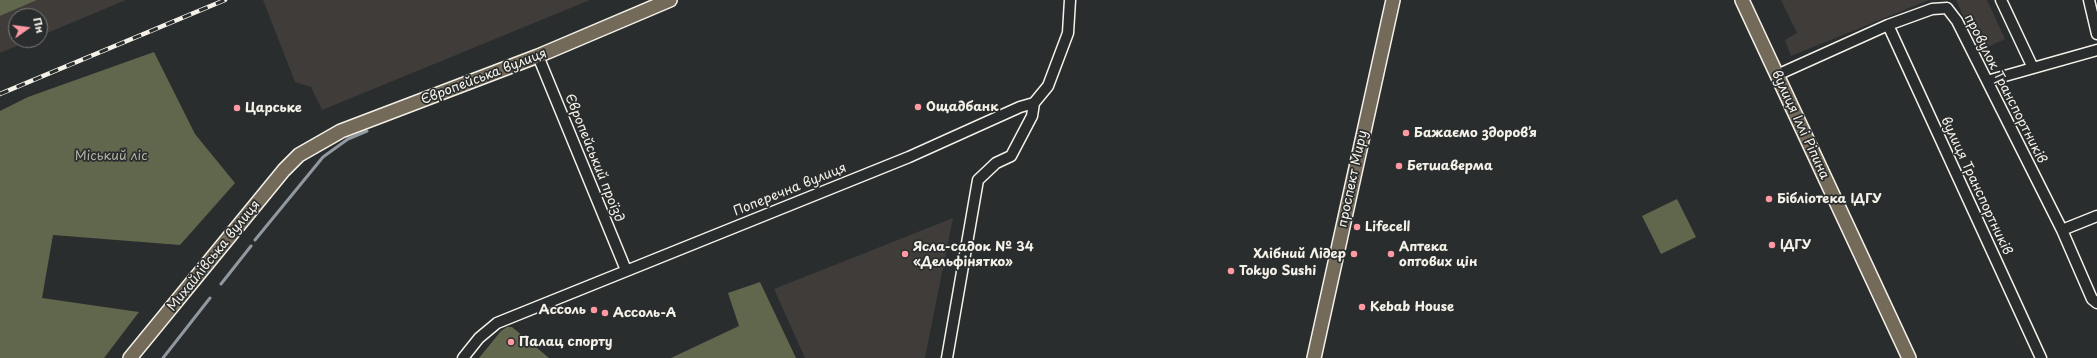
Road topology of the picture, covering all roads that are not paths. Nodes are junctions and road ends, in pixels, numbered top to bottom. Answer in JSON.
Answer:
{"nodes":[{"id":1,"x":670,"y":0,"type":"edge"},
{"id":2,"x":1070,"y":0,"type":"edge"},
{"id":3,"x":1393,"y":0,"type":"edge"},
{"id":4,"x":1742,"y":0,"type":"edge"},
{"id":5,"x":2001,"y":0,"type":"edge"},
{"id":6,"x":2089,"y":0,"type":"edge"},
{"id":7,"x":1888,"y":25,"type":"junction"},
{"id":8,"x":2097,"y":34,"type":"edge"},
{"id":9,"x":2097,"y":50,"type":"edge"},
{"id":10,"x":538,"y":56,"type":"junction"},
{"id":11,"x":2033,"y":68,"type":"junction"},
{"id":12,"x":1777,"y":75,"type":"junction"},
{"id":13,"x":1987,"y":80,"type":"junction"},
{"id":14,"x":1034,"y":103,"type":"junction"},
{"id":15,"x":299,"y":155,"type":"joint"},
{"id":16,"x":2097,"y":216,"type":"edge"},
{"id":17,"x":2062,"y":230,"type":"junction"},
{"id":18,"x":626,"y":270,"type":"junction"},
{"id":19,"x":2097,"y":303,"type":"edge"},
{"id":20,"x":130,"y":358,"type":"edge"},
{"id":21,"x":463,"y":358,"type":"edge"},
{"id":22,"x":947,"y":358,"type":"edge"},
{"id":23,"x":1314,"y":358,"type":"edge"},
{"id":24,"x":1909,"y":358,"type":"edge"},
{"id":25,"x":2041,"y":358,"type":"edge"}],
"edges":[{"from":1,"to":10,"type":"main road","name":"Європейська вулиця"},
{"from":2,"to":14,"type":"street"},
{"from":3,"to":23,"type":"main road","name":"проспект Миру"},
{"from":4,"to":12,"type":"main road","name":"вулиця Іллі Ріпина"},
{"from":5,"to":11,"type":"street"},
{"from":6,"to":8,"type":"street"},
{"from":7,"to":12,"type":"street","name":"провулок Транспортників"},
{"from":7,"to":13,"type":"street","name":"провулок Транспортників"},
{"from":7,"to":25,"type":"street","name":"вулиця Транспортників"},
{"from":9,"to":11,"type":"street"},
{"from":10,"to":15,"type":"main road","name":"Європейська вулиця"},
{"from":10,"to":18,"type":"street","name":"Європейський проїзд"},
{"from":11,"to":13,"type":"street"},
{"from":12,"to":24,"type":"main road","name":"вулиця Іллі Ріпина"},
{"from":13,"to":17,"type":"street","name":"провулок Транспортників"},
{"from":14,"to":18,"type":"street","name":"Поперечна вулиця"},
{"from":14,"to":22,"type":"street"},
{"from":15,"to":20,"type":"main road","name":"Михайлівська вулиця"},
{"from":16,"to":17,"type":"street"},
{"from":17,"to":19,"type":"street","name":"провулок Транспортників"},
{"from":18,"to":21,"type":"street","name":"Поперечна вулиця"}]}
